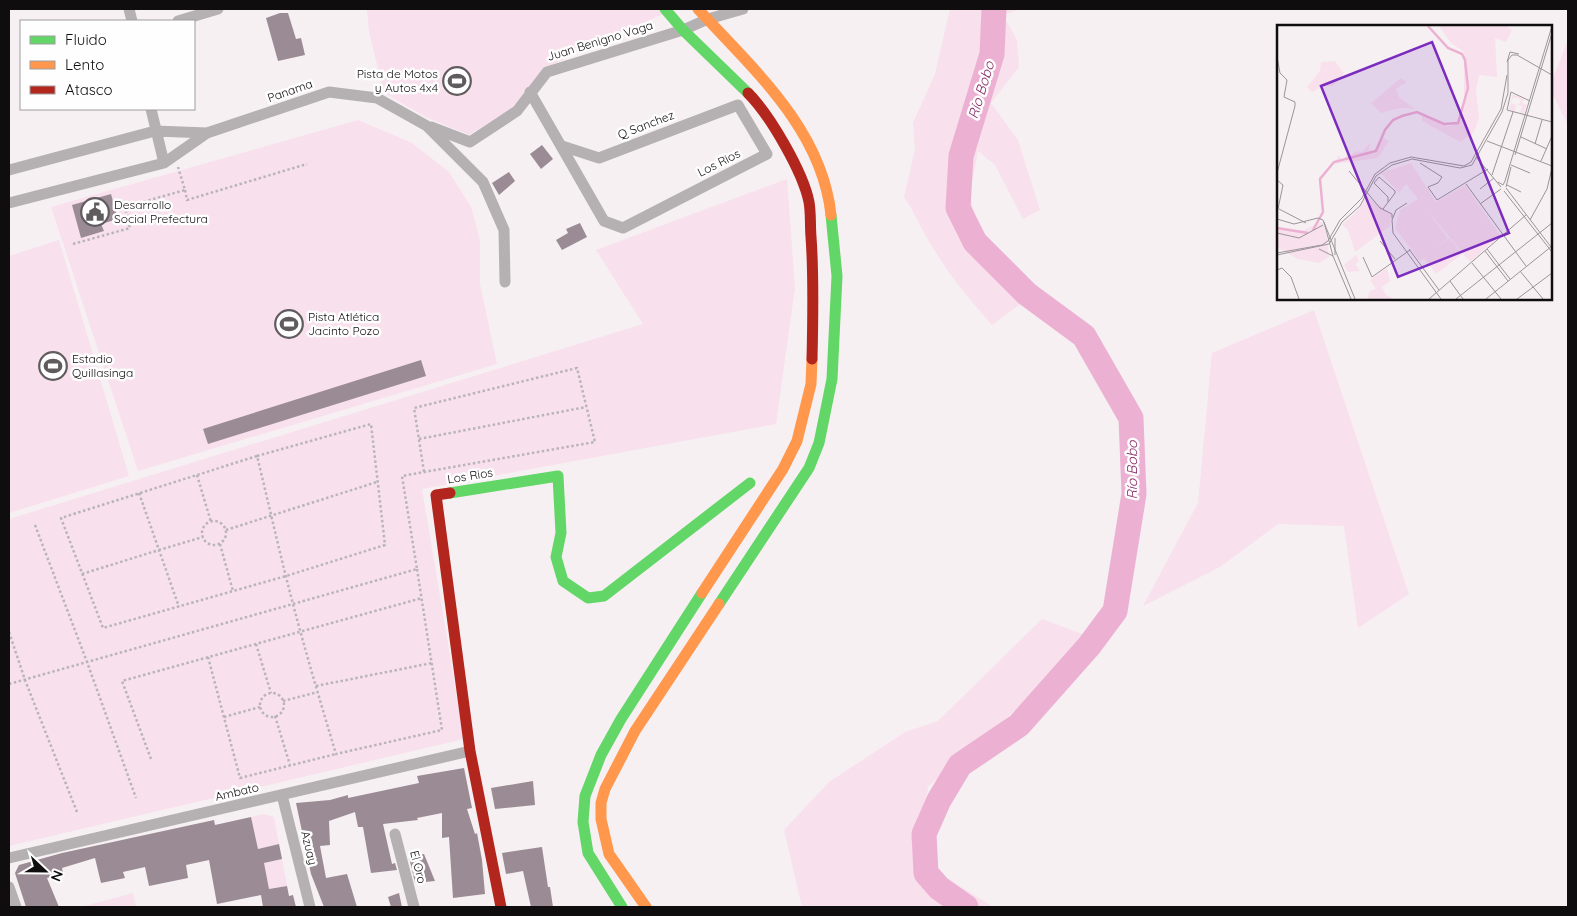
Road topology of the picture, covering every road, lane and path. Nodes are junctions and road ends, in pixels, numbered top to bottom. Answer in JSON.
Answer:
{"nodes":[{"id":1,"x":218,"y":9,"type":"edge"},
{"id":2,"x":665,"y":9,"type":"edge"},
{"id":3,"x":698,"y":9,"type":"edge"},
{"id":4,"x":743,"y":9,"type":"edge"},
{"id":5,"x":708,"y":19,"type":"junction"},
{"id":6,"x":181,"y":20,"type":"edge"},
{"id":7,"x":683,"y":30,"type":"junction"},
{"id":8,"x":530,"y":92,"type":"junction"},
{"id":9,"x":151,"y":110,"type":"edge"},
{"id":10,"x":427,"y":126,"type":"junction"},
{"id":11,"x":155,"y":131,"type":"junction"},
{"id":12,"x":207,"y":133,"type":"junction"},
{"id":13,"x":562,"y":146,"type":"junction"},
{"id":14,"x":767,"y":154,"type":"joint"},
{"id":15,"x":164,"y":162,"type":"junction"},
{"id":16,"x":307,"y":164,"type":"dead end"},
{"id":17,"x":9,"y":170,"type":"edge"},
{"id":18,"x":185,"y":190,"type":"junction"},
{"id":19,"x":9,"y":203,"type":"edge"},
{"id":20,"x":73,"y":244,"type":"dead end"},
{"id":21,"x":504,"y":282,"type":"dead end"},
{"id":22,"x":586,"y":407,"type":"junction"},
{"id":23,"x":419,"y":439,"type":"junction"},
{"id":24,"x":257,"y":456,"type":"junction"},
{"id":25,"x":424,"y":472,"type":"junction"},
{"id":26,"x":197,"y":475,"type":"junction"},
{"id":27,"x":377,"y":482,"type":"junction"},
{"id":28,"x":750,"y":483,"type":"dead end"},
{"id":29,"x":139,"y":493,"type":"junction"},
{"id":30,"x":271,"y":516,"type":"junction"},
{"id":31,"x":210,"y":522,"type":"junction"},
{"id":32,"x":35,"y":526,"type":"dead end"},
{"id":33,"x":226,"y":530,"type":"junction"},
{"id":34,"x":203,"y":537,"type":"junction"},
{"id":35,"x":220,"y":544,"type":"junction"},
{"id":36,"x":158,"y":550,"type":"junction"},
{"id":37,"x":417,"y":568,"type":"junction"},
{"id":38,"x":82,"y":574,"type":"junction"},
{"id":39,"x":286,"y":576,"type":"junction"},
{"id":40,"x":233,"y":591,"type":"junction"},
{"id":41,"x":422,"y":598,"type":"junction"},
{"id":42,"x":293,"y":604,"type":"junction"},
{"id":43,"x":179,"y":607,"type":"junction"},
{"id":44,"x":9,"y":632,"type":"edge"},
{"id":45,"x":301,"y":632,"type":"junction"},
{"id":46,"x":256,"y":644,"type":"junction"},
{"id":47,"x":208,"y":658,"type":"junction"},
{"id":48,"x":87,"y":662,"type":"junction"},
{"id":49,"x":432,"y":663,"type":"junction"},
{"id":50,"x":25,"y":680,"type":"junction"},
{"id":51,"x":9,"y":684,"type":"edge"},
{"id":52,"x":316,"y":686,"type":"junction"},
{"id":53,"x":318,"y":692,"type":"junction"},
{"id":54,"x":271,"y":693,"type":"junction"},
{"id":55,"x":283,"y":701,"type":"junction"},
{"id":56,"x":260,"y":707,"type":"junction"},
{"id":57,"x":275,"y":716,"type":"junction"},
{"id":58,"x":224,"y":717,"type":"junction"},
{"id":59,"x":470,"y":751,"type":"junction"},
{"id":60,"x":336,"y":754,"type":"junction"},
{"id":61,"x":150,"y":759,"type":"dead end"},
{"id":62,"x":290,"y":765,"type":"junction"},
{"id":63,"x":282,"y":795,"type":"junction"},
{"id":64,"x":136,"y":798,"type":"dead end"},
{"id":65,"x":76,"y":812,"type":"dead end"},
{"id":66,"x":395,"y":834,"type":"dead end"},
{"id":67,"x":9,"y":858,"type":"edge"},
{"id":68,"x":9,"y":887,"type":"edge"},
{"id":69,"x":638,"y":897,"type":"junction"},
{"id":70,"x":16,"y":907,"type":"edge"},
{"id":71,"x":310,"y":907,"type":"edge"},
{"id":72,"x":414,"y":907,"type":"edge"},
{"id":73,"x":501,"y":907,"type":"edge"},
{"id":74,"x":621,"y":907,"type":"edge"},
{"id":75,"x":646,"y":907,"type":"edge"}],
"edges":[{"from":1,"to":6,"type":"street"},
{"from":2,"to":7,"type":"main road"},
{"from":3,"to":5,"type":"main road"},
{"from":4,"to":5,"type":"street","name":"Juan Benigno Vaga"},
{"from":5,"to":7,"type":"street","name":"Juan Benigno Vaga"},
{"from":5,"to":69,"type":"main road"},
{"from":7,"to":8,"type":"street","name":"Juan Benigno Vaga"},
{"from":7,"to":74,"type":"main road"},
{"from":8,"to":10,"type":"street"},
{"from":8,"to":13,"type":"street","name":"Los Rios"},
{"from":9,"to":11,"type":"street"},
{"from":10,"to":12,"type":"street","name":"Panama"},
{"from":10,"to":21,"type":"street","name":"Panama"},
{"from":11,"to":12,"type":"street","name":"Panama"},
{"from":11,"to":15,"type":"street"},
{"from":11,"to":17,"type":"street","name":"Panama"},
{"from":12,"to":15,"type":"street"},
{"from":13,"to":14,"type":"street","name":"Q Sanchez"},
{"from":13,"to":14,"type":"street","name":"Los Rios"},
{"from":15,"to":18,"type":"path"},
{"from":15,"to":19,"type":"street"},
{"from":16,"to":18,"type":"path"},
{"from":18,"to":20,"type":"path"},
{"from":22,"to":23,"type":"path"},
{"from":22,"to":23,"type":"path"},
{"from":22,"to":25,"type":"path"},
{"from":23,"to":25,"type":"path"},
{"from":24,"to":26,"type":"path"},
{"from":24,"to":27,"type":"path"},
{"from":24,"to":30,"type":"path"},
{"from":25,"to":37,"type":"path"},
{"from":26,"to":29,"type":"path"},
{"from":26,"to":31,"type":"path"},
{"from":27,"to":30,"type":"path"},
{"from":27,"to":39,"type":"path"},
{"from":28,"to":59,"type":"main road","name":"Los Rios"},
{"from":29,"to":36,"type":"path"},
{"from":29,"to":38,"type":"path"},
{"from":30,"to":33,"type":"path"},
{"from":30,"to":39,"type":"path"},
{"from":31,"to":33,"type":"path"},
{"from":31,"to":34,"type":"path"},
{"from":32,"to":48,"type":"path"},
{"from":33,"to":35,"type":"path"},
{"from":34,"to":35,"type":"path"},
{"from":34,"to":36,"type":"path"},
{"from":35,"to":40,"type":"path"},
{"from":36,"to":38,"type":"path"},
{"from":36,"to":43,"type":"path"},
{"from":37,"to":41,"type":"path"},
{"from":37,"to":42,"type":"path"},
{"from":38,"to":43,"type":"path"},
{"from":39,"to":40,"type":"path"},
{"from":39,"to":42,"type":"path"},
{"from":40,"to":43,"type":"path"},
{"from":41,"to":45,"type":"path"},
{"from":41,"to":49,"type":"path"},
{"from":42,"to":45,"type":"path"},
{"from":42,"to":48,"type":"path"},
{"from":44,"to":50,"type":"path"},
{"from":45,"to":46,"type":"path"},
{"from":45,"to":52,"type":"path"},
{"from":46,"to":47,"type":"path"},
{"from":46,"to":54,"type":"path"},
{"from":47,"to":58,"type":"path"},
{"from":47,"to":61,"type":"path"},
{"from":48,"to":50,"type":"path"},
{"from":48,"to":64,"type":"path"},
{"from":49,"to":52,"type":"path"},
{"from":49,"to":60,"type":"path"},
{"from":50,"to":51,"type":"path"},
{"from":50,"to":65,"type":"path"},
{"from":52,"to":53,"type":"path"},
{"from":53,"to":55,"type":"path"},
{"from":53,"to":60,"type":"path"},
{"from":54,"to":55,"type":"path"},
{"from":54,"to":56,"type":"path"},
{"from":55,"to":57,"type":"path"},
{"from":56,"to":57,"type":"path"},
{"from":56,"to":58,"type":"path"},
{"from":57,"to":62,"type":"path"},
{"from":58,"to":62,"type":"path"},
{"from":59,"to":63,"type":"street","name":"Ambato"},
{"from":59,"to":73,"type":"main road","name":"Los Rios"},
{"from":60,"to":62,"type":"path"},
{"from":63,"to":67,"type":"street","name":"Ambato"},
{"from":63,"to":71,"type":"street","name":"Azuay"},
{"from":66,"to":72,"type":"street","name":"El Oro"},
{"from":68,"to":70,"type":"street"},
{"from":69,"to":74,"type":"street"},
{"from":69,"to":75,"type":"main road"}]}
